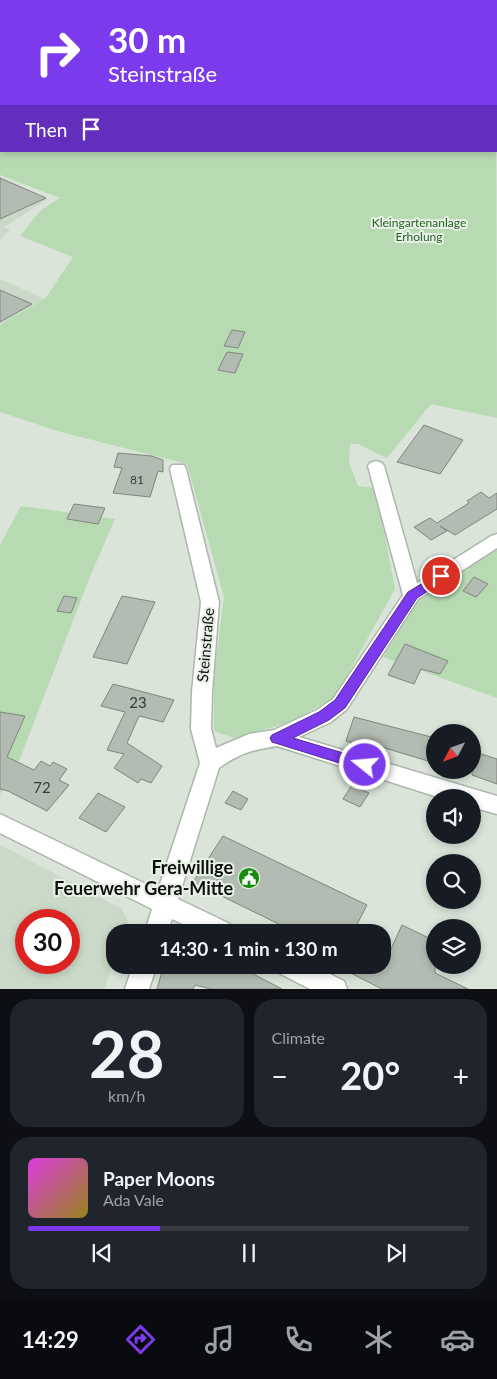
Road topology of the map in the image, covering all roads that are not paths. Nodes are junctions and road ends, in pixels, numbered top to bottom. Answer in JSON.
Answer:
{"nodes":[{"id":1,"x":376,"y":466,"type":"dead end"},
{"id":2,"x":178,"y":469,"type":"dead end"},
{"id":3,"x":497,"y":540,"type":"edge"},
{"id":4,"x":412,"y":595,"type":"junction"},
{"id":5,"x":277,"y":738,"type":"junction"},
{"id":6,"x":210,"y":763,"type":"junction"},
{"id":7,"x":443,"y":789,"type":"edge"},
{"id":8,"x":481,"y":801,"type":"edge"},
{"id":9,"x":497,"y":805,"type":"edge"},
{"id":10,"x":0,"y":823,"type":"edge"},
{"id":11,"x":165,"y":904,"type":"junction"},
{"id":12,"x":159,"y":924,"type":"edge"},
{"id":13,"x":206,"y":924,"type":"edge"},
{"id":14,"x":142,"y":974,"type":"edge"},
{"id":15,"x":305,"y":974,"type":"edge"},
{"id":16,"x":137,"y":989,"type":"edge"},
{"id":17,"x":335,"y":989,"type":"edge"}],
"edges":[{"from":1,"to":4,"type":"street"},
{"from":2,"to":6,"type":"street","name":"Steinstraße"},
{"from":3,"to":4,"type":"street"},
{"from":4,"to":5,"type":"street"},
{"from":5,"to":6,"type":"street"},
{"from":5,"to":7,"type":"street"},
{"from":6,"to":11,"type":"street"},
{"from":8,"to":9,"type":"street"},
{"from":10,"to":11,"type":"street"},
{"from":11,"to":12,"type":"street"},
{"from":11,"to":13,"type":"street"},
{"from":14,"to":16,"type":"street"},
{"from":15,"to":17,"type":"street"}]}
